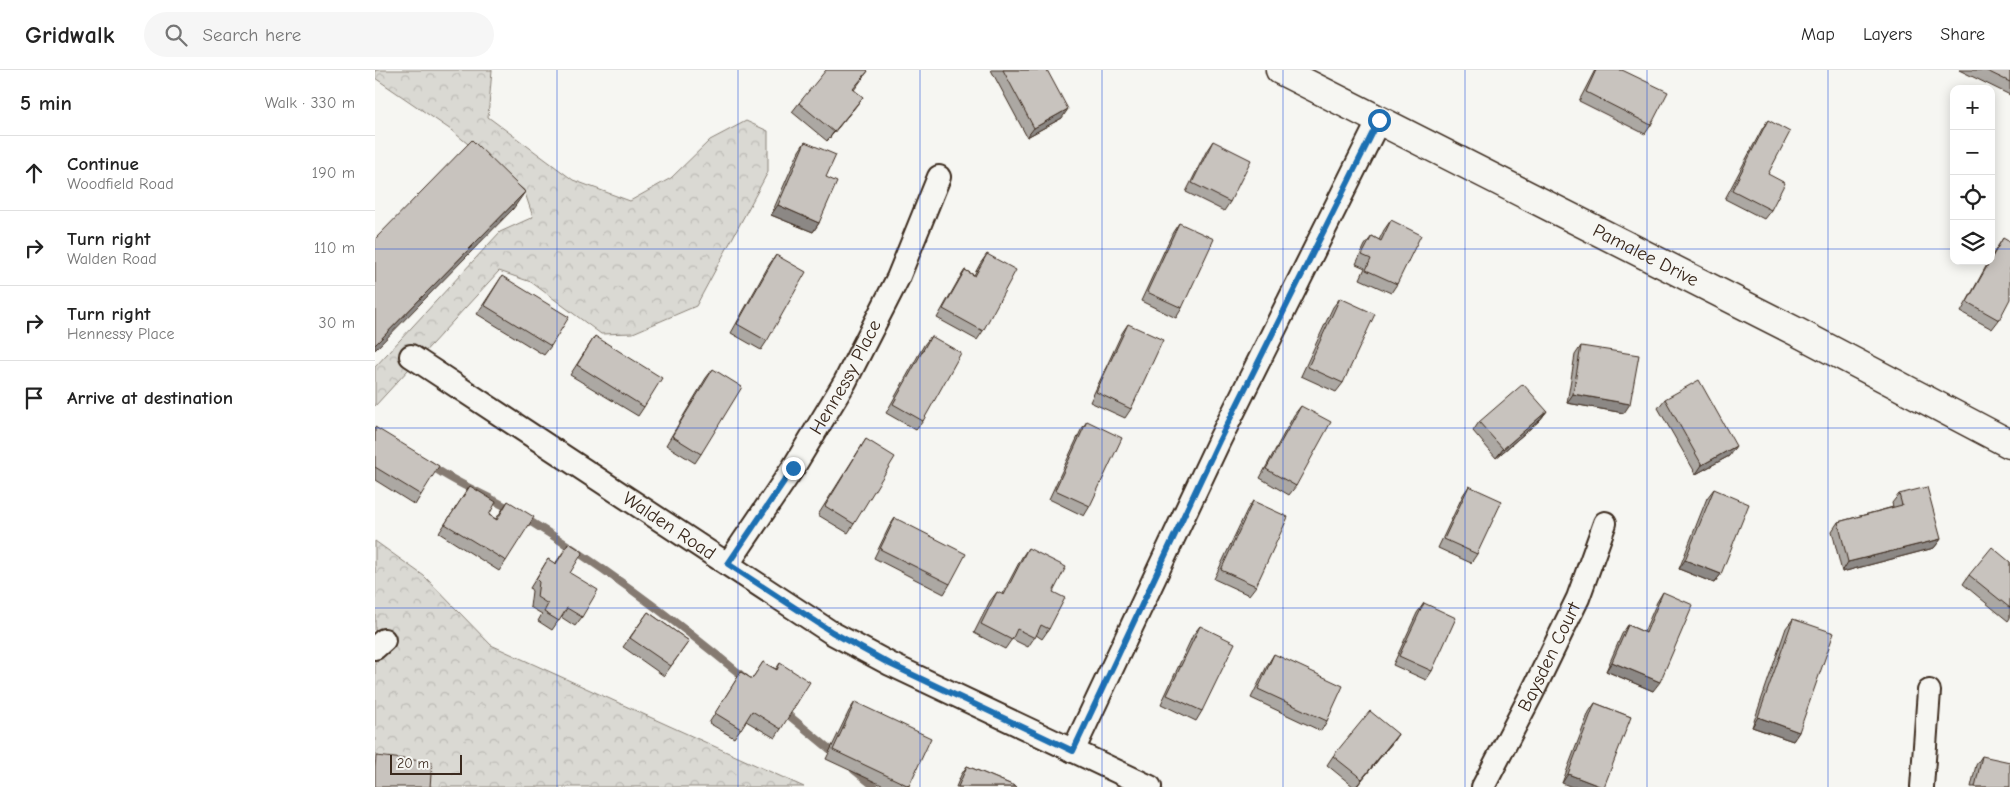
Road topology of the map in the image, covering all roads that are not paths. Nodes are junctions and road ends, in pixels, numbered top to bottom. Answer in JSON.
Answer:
{"nodes":[{"id":1,"x":1280,"y":70,"type":"edge"},
{"id":2,"x":1379,"y":120,"type":"junction"},
{"id":3,"x":939,"y":177,"type":"dead end"},
{"id":4,"x":411,"y":356,"type":"dead end"},
{"id":5,"x":2010,"y":444,"type":"edge"},
{"id":6,"x":1605,"y":523,"type":"dead end"},
{"id":7,"x":728,"y":564,"type":"junction"},
{"id":8,"x":1929,"y":691,"type":"dead end"},
{"id":9,"x":1073,"y":751,"type":"junction"},
{"id":10,"x":1150,"y":787,"type":"edge"},
{"id":11,"x":1483,"y":787,"type":"edge"},
{"id":12,"x":1922,"y":787,"type":"edge"}],
"edges":[{"from":1,"to":2,"type":"main road","name":"Pamalee Drive"},
{"from":2,"to":5,"type":"main road","name":"Pamalee Drive"},
{"from":2,"to":9,"type":"street"},
{"from":3,"to":7,"type":"street","name":"Hennessy Place"},
{"from":4,"to":7,"type":"street","name":"Walden Road"},
{"from":6,"to":11,"type":"street","name":"Baysden Court"},
{"from":7,"to":9,"type":"street","name":"Walden Road"},
{"from":8,"to":12,"type":"street"},
{"from":9,"to":10,"type":"street","name":"Walden Road"}]}
